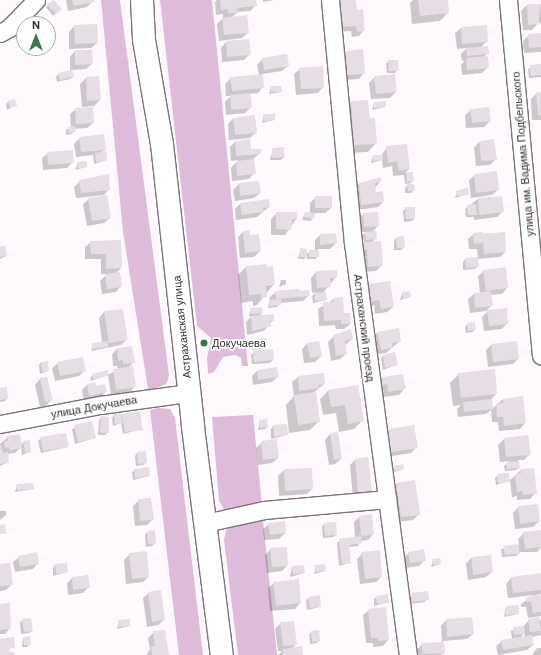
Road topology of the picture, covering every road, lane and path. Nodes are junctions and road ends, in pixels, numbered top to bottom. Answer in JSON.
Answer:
{"nodes":[{"id":1,"x":36,"y":0,"type":"edge"},
{"id":2,"x":142,"y":0,"type":"edge"},
{"id":3,"x":330,"y":0,"type":"edge"},
{"id":4,"x":508,"y":0,"type":"edge"},
{"id":5,"x":0,"y":33,"type":"edge"},
{"id":6,"x":541,"y":355,"type":"edge"},
{"id":7,"x":189,"y":392,"type":"junction"},
{"id":8,"x":0,"y":424,"type":"edge"},
{"id":9,"x":388,"y":499,"type":"junction"},
{"id":10,"x":205,"y":523,"type":"junction"},
{"id":11,"x":222,"y":655,"type":"edge"},
{"id":12,"x":408,"y":655,"type":"edge"}],
"edges":[{"from":1,"to":5,"type":"street"},
{"from":2,"to":7,"type":"main road","name":"Астраханская улица"},
{"from":3,"to":9,"type":"street","name":"Астраханский проезд"},
{"from":4,"to":6,"type":"street","name":"улица им. Вадима Подбельского"},
{"from":7,"to":8,"type":"street","name":"улица Докучаева"},
{"from":7,"to":10,"type":"main road","name":"Астраханская улица"},
{"from":9,"to":10,"type":"street"},
{"from":9,"to":12,"type":"street","name":"Астраханский проезд"},
{"from":10,"to":11,"type":"main road","name":"Астраханская улица"}]}
